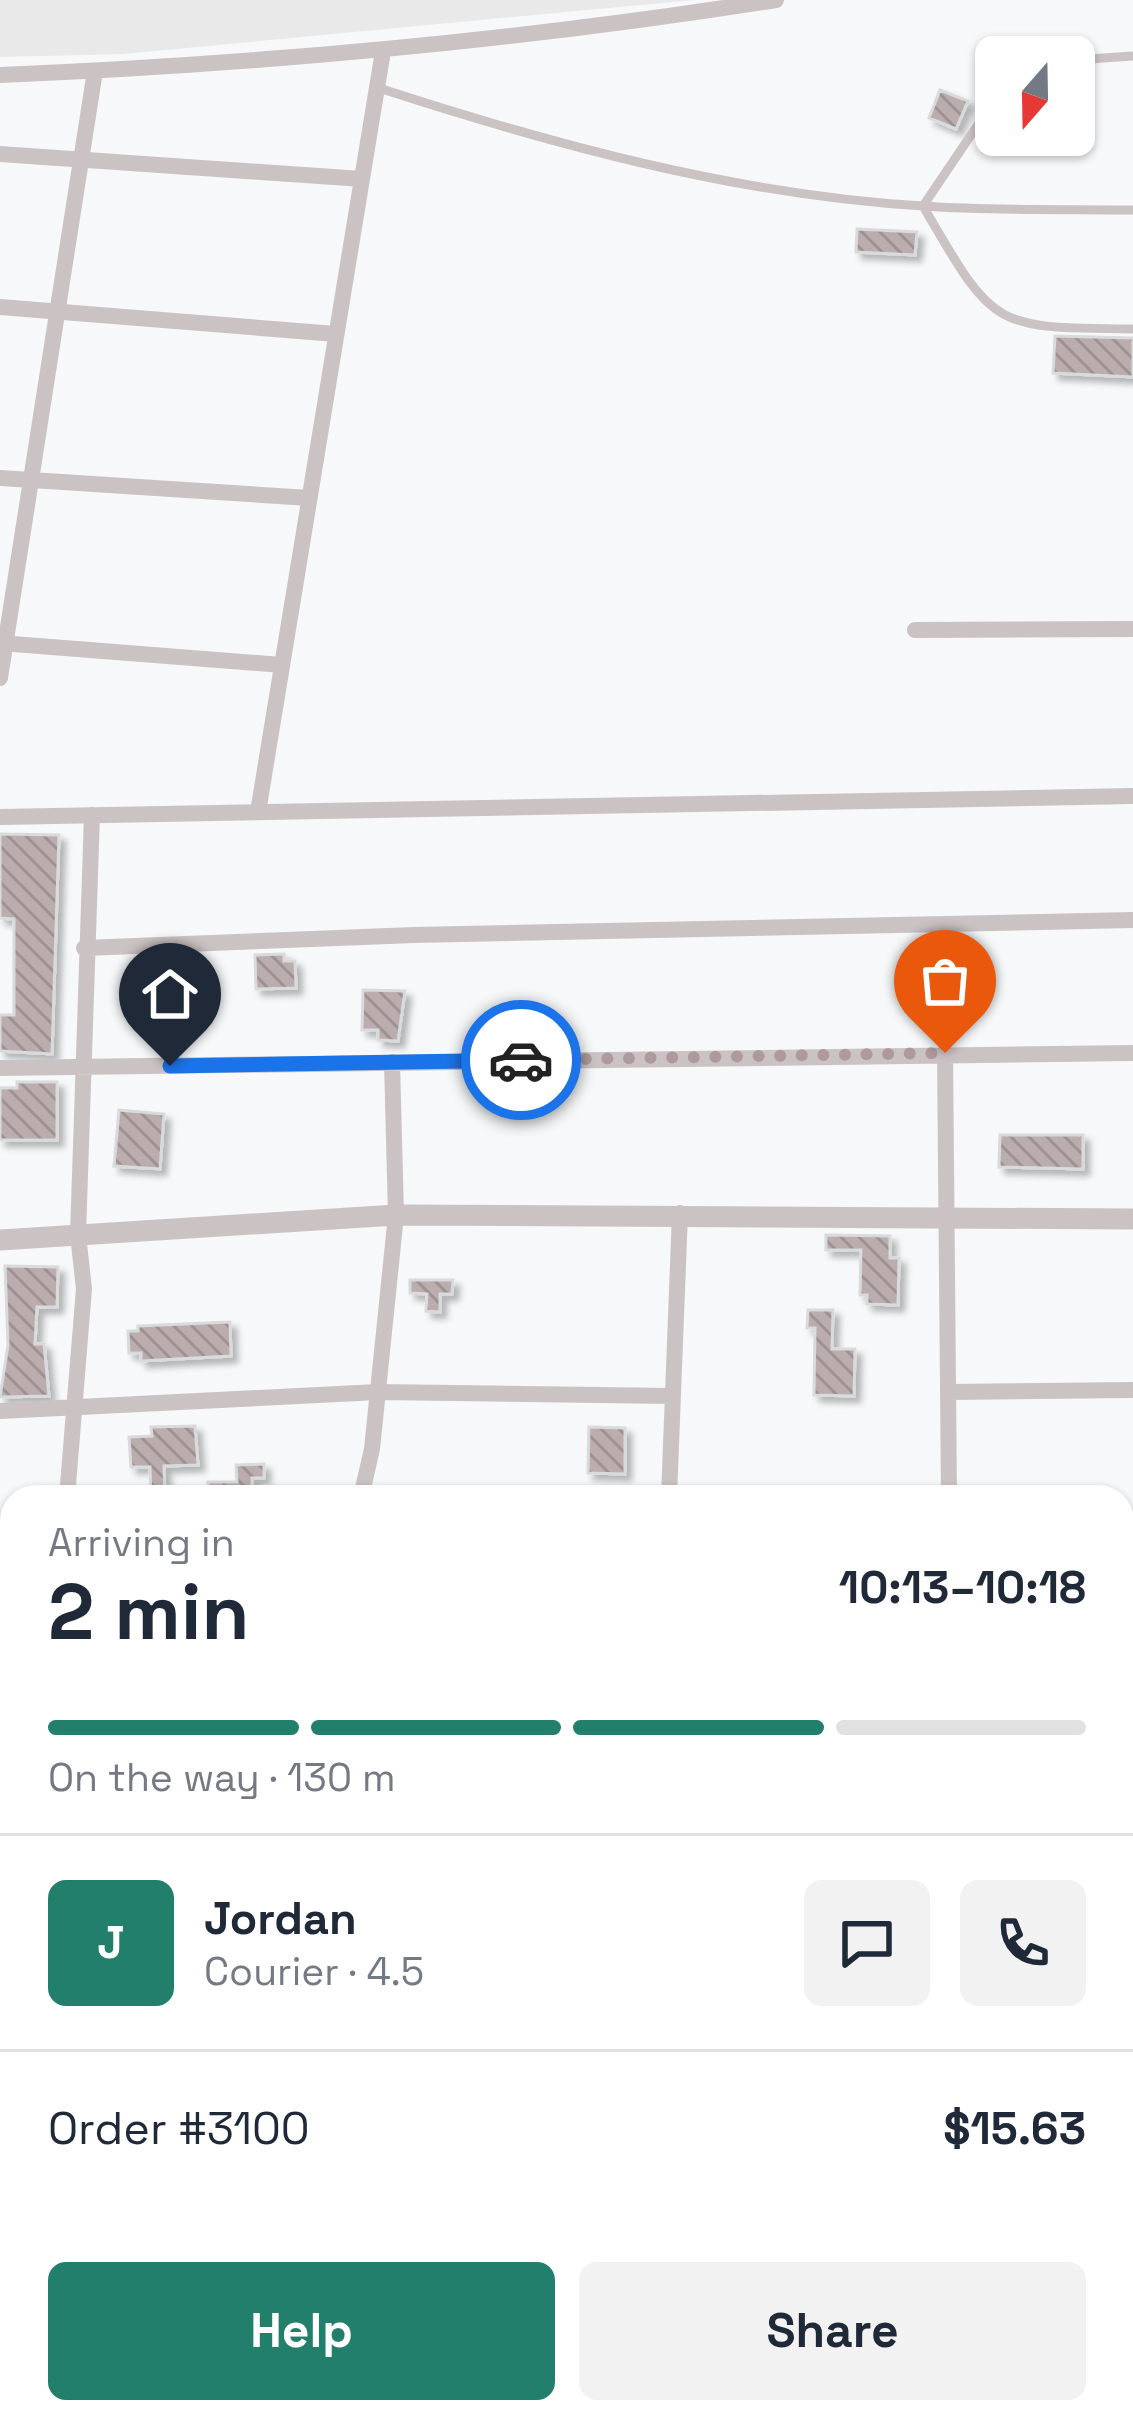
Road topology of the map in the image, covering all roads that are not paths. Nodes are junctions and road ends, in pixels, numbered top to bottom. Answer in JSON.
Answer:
{"nodes":[{"id":1,"x":776,"y":0,"type":"edge"},
{"id":2,"x":383,"y":51,"type":"junction"},
{"id":3,"x":1133,"y":56,"type":"edge"},
{"id":4,"x":1095,"y":59,"type":"edge"},
{"id":5,"x":95,"y":71,"type":"junction"},
{"id":6,"x":0,"y":75,"type":"edge"},
{"id":7,"x":379,"y":88,"type":"junction"},
{"id":8,"x":975,"y":129,"type":"edge"},
{"id":9,"x":0,"y":154,"type":"edge"},
{"id":10,"x":80,"y":160,"type":"junction"},
{"id":11,"x":362,"y":179,"type":"junction"},
{"id":12,"x":922,"y":206,"type":"junction"},
{"id":13,"x":1133,"y":210,"type":"edge"},
{"id":14,"x":0,"y":308,"type":"edge"},
{"id":15,"x":56,"y":311,"type":"junction"},
{"id":16,"x":1133,"y":329,"type":"edge"},
{"id":17,"x":336,"y":334,"type":"junction"},
{"id":18,"x":0,"y":478,"type":"edge"},
{"id":19,"x":31,"y":479,"type":"junction"},
{"id":20,"x":309,"y":498,"type":"junction"},
{"id":21,"x":1133,"y":629,"type":"edge"},
{"id":22,"x":915,"y":630,"type":"dead end"},
{"id":23,"x":3,"y":644,"type":"edge"},
{"id":24,"x":282,"y":665,"type":"junction"},
{"id":25,"x":0,"y":678,"type":"edge"},
{"id":26,"x":1133,"y":796,"type":"edge"},
{"id":27,"x":259,"y":812,"type":"junction"},
{"id":28,"x":92,"y":815,"type":"junction"},
{"id":29,"x":0,"y":817,"type":"edge"},
{"id":30,"x":1133,"y":920,"type":"edge"},
{"id":31,"x":84,"y":948,"type":"junction"},
{"id":32,"x":945,"y":1053,"type":"junction"},
{"id":33,"x":1133,"y":1053,"type":"edge"},
{"id":34,"x":392,"y":1062,"type":"junction"},
{"id":35,"x":81,"y":1067,"type":"junction"},
{"id":36,"x":0,"y":1068,"type":"edge"},
{"id":37,"x":680,"y":1213,"type":"junction"},
{"id":38,"x":396,"y":1215,"type":"junction"},
{"id":39,"x":946,"y":1216,"type":"junction"},
{"id":40,"x":1133,"y":1220,"type":"edge"},
{"id":41,"x":78,"y":1235,"type":"junction"},
{"id":42,"x":0,"y":1240,"type":"edge"},
{"id":43,"x":1133,"y":1390,"type":"edge"},
{"id":44,"x":378,"y":1392,"type":"junction"},
{"id":45,"x":948,"y":1392,"type":"junction"},
{"id":46,"x":670,"y":1396,"type":"junction"},
{"id":47,"x":74,"y":1407,"type":"junction"},
{"id":48,"x":0,"y":1411,"type":"edge"},
{"id":49,"x":68,"y":1485,"type":"edge"},
{"id":50,"x":363,"y":1485,"type":"edge"},
{"id":51,"x":669,"y":1485,"type":"edge"},
{"id":52,"x":949,"y":1485,"type":"edge"}],
"edges":[{"from":1,"to":2,"type":"street"},
{"from":2,"to":5,"type":"street"},
{"from":2,"to":7,"type":"street"},
{"from":3,"to":4,"type":"lane"},
{"from":5,"to":6,"type":"street"},
{"from":5,"to":10,"type":"street"},
{"from":7,"to":11,"type":"street"},
{"from":7,"to":12,"type":"lane"},
{"from":8,"to":12,"type":"lane"},
{"from":9,"to":10,"type":"street"},
{"from":10,"to":11,"type":"street"},
{"from":10,"to":15,"type":"street"},
{"from":11,"to":17,"type":"street"},
{"from":12,"to":13,"type":"lane"},
{"from":12,"to":16,"type":"lane"},
{"from":14,"to":15,"type":"street"},
{"from":15,"to":17,"type":"street"},
{"from":15,"to":19,"type":"street"},
{"from":17,"to":20,"type":"street"},
{"from":18,"to":19,"type":"street"},
{"from":19,"to":20,"type":"street"},
{"from":19,"to":23,"type":"street"},
{"from":20,"to":24,"type":"street"},
{"from":21,"to":22,"type":"street"},
{"from":23,"to":24,"type":"street"},
{"from":23,"to":25,"type":"street"},
{"from":24,"to":27,"type":"street"},
{"from":26,"to":27,"type":"street"},
{"from":27,"to":28,"type":"street"},
{"from":28,"to":29,"type":"street"},
{"from":28,"to":31,"type":"street"},
{"from":30,"to":31,"type":"street"},
{"from":31,"to":35,"type":"street"},
{"from":32,"to":33,"type":"street"},
{"from":32,"to":34,"type":"street"},
{"from":32,"to":39,"type":"street"},
{"from":34,"to":35,"type":"street"},
{"from":34,"to":38,"type":"street"},
{"from":35,"to":36,"type":"street"},
{"from":35,"to":41,"type":"street"},
{"from":37,"to":38,"type":"street"},
{"from":37,"to":39,"type":"street"},
{"from":37,"to":46,"type":"street"},
{"from":38,"to":41,"type":"street"},
{"from":38,"to":44,"type":"street"},
{"from":39,"to":40,"type":"street"},
{"from":39,"to":45,"type":"street"},
{"from":41,"to":42,"type":"street"},
{"from":41,"to":47,"type":"street"},
{"from":43,"to":45,"type":"street"},
{"from":44,"to":46,"type":"street"},
{"from":44,"to":47,"type":"street"},
{"from":44,"to":50,"type":"street"},
{"from":45,"to":52,"type":"street"},
{"from":46,"to":51,"type":"street"},
{"from":47,"to":48,"type":"street"},
{"from":47,"to":49,"type":"street"}]}
